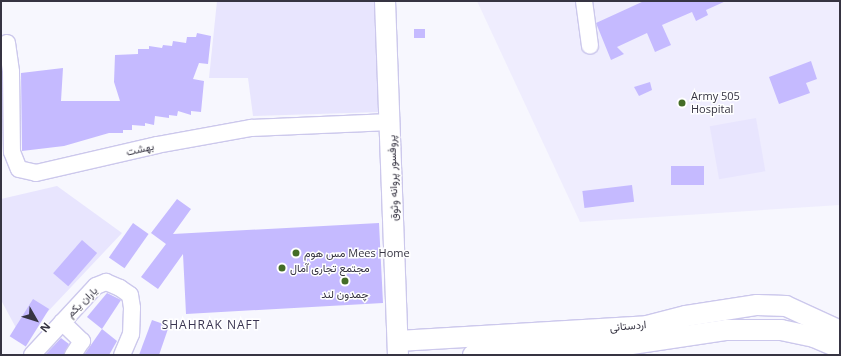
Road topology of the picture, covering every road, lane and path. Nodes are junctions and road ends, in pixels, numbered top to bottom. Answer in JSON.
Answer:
{"nodes":[{"id":1,"x":385,"y":1,"type":"edge"},
{"id":2,"x":398,"y":1,"type":"edge"},
{"id":3,"x":584,"y":1,"type":"edge"},
{"id":4,"x":7,"y":43,"type":"dead end"},
{"id":5,"x":590,"y":46,"type":"dead end"},
{"id":6,"x":6,"y":72,"type":"edge"},
{"id":7,"x":397,"y":122,"type":"junction"},
{"id":8,"x":757,"y":305,"type":"junction"},
{"id":9,"x":62,"y":322,"type":"junction"},
{"id":10,"x":833,"y":327,"type":"edge"},
{"id":11,"x":781,"y":330,"type":"junction"},
{"id":12,"x":403,"y":348,"type":"edge"},
{"id":13,"x":840,"y":348,"type":"edge"},
{"id":14,"x":32,"y":355,"type":"edge"},
{"id":15,"x":73,"y":355,"type":"edge"},
{"id":16,"x":122,"y":355,"type":"edge"},
{"id":17,"x":473,"y":355,"type":"edge"}],
"edges":[{"from":1,"to":7,"type":"main road","name":"پروفسور پروانه وثوق"},
{"from":2,"to":7,"type":"main road","name":"پروفسور پروانه وثوق"},
{"from":3,"to":5,"type":"street"},
{"from":4,"to":6,"type":"street","name":"بهشت"},
{"from":6,"to":7,"type":"street","name":"بهشت"},
{"from":7,"to":12,"type":"main road","name":"پروفسور پروانه وثوق"},
{"from":8,"to":10,"type":"main road","name":"اردستانی"},
{"from":8,"to":11,"type":"main road"},
{"from":8,"to":12,"type":"main road","name":"اردستانی"},
{"from":9,"to":14,"type":"street","name":"یاران یکم"},
{"from":9,"to":15,"type":"street"},
{"from":9,"to":16,"type":"street","name":"یاران یکم"},
{"from":10,"to":11,"type":"main road"},
{"from":11,"to":13,"type":"main road","name":"اردستانی"},
{"from":11,"to":17,"type":"main road","name":"اردستانی"}]}
